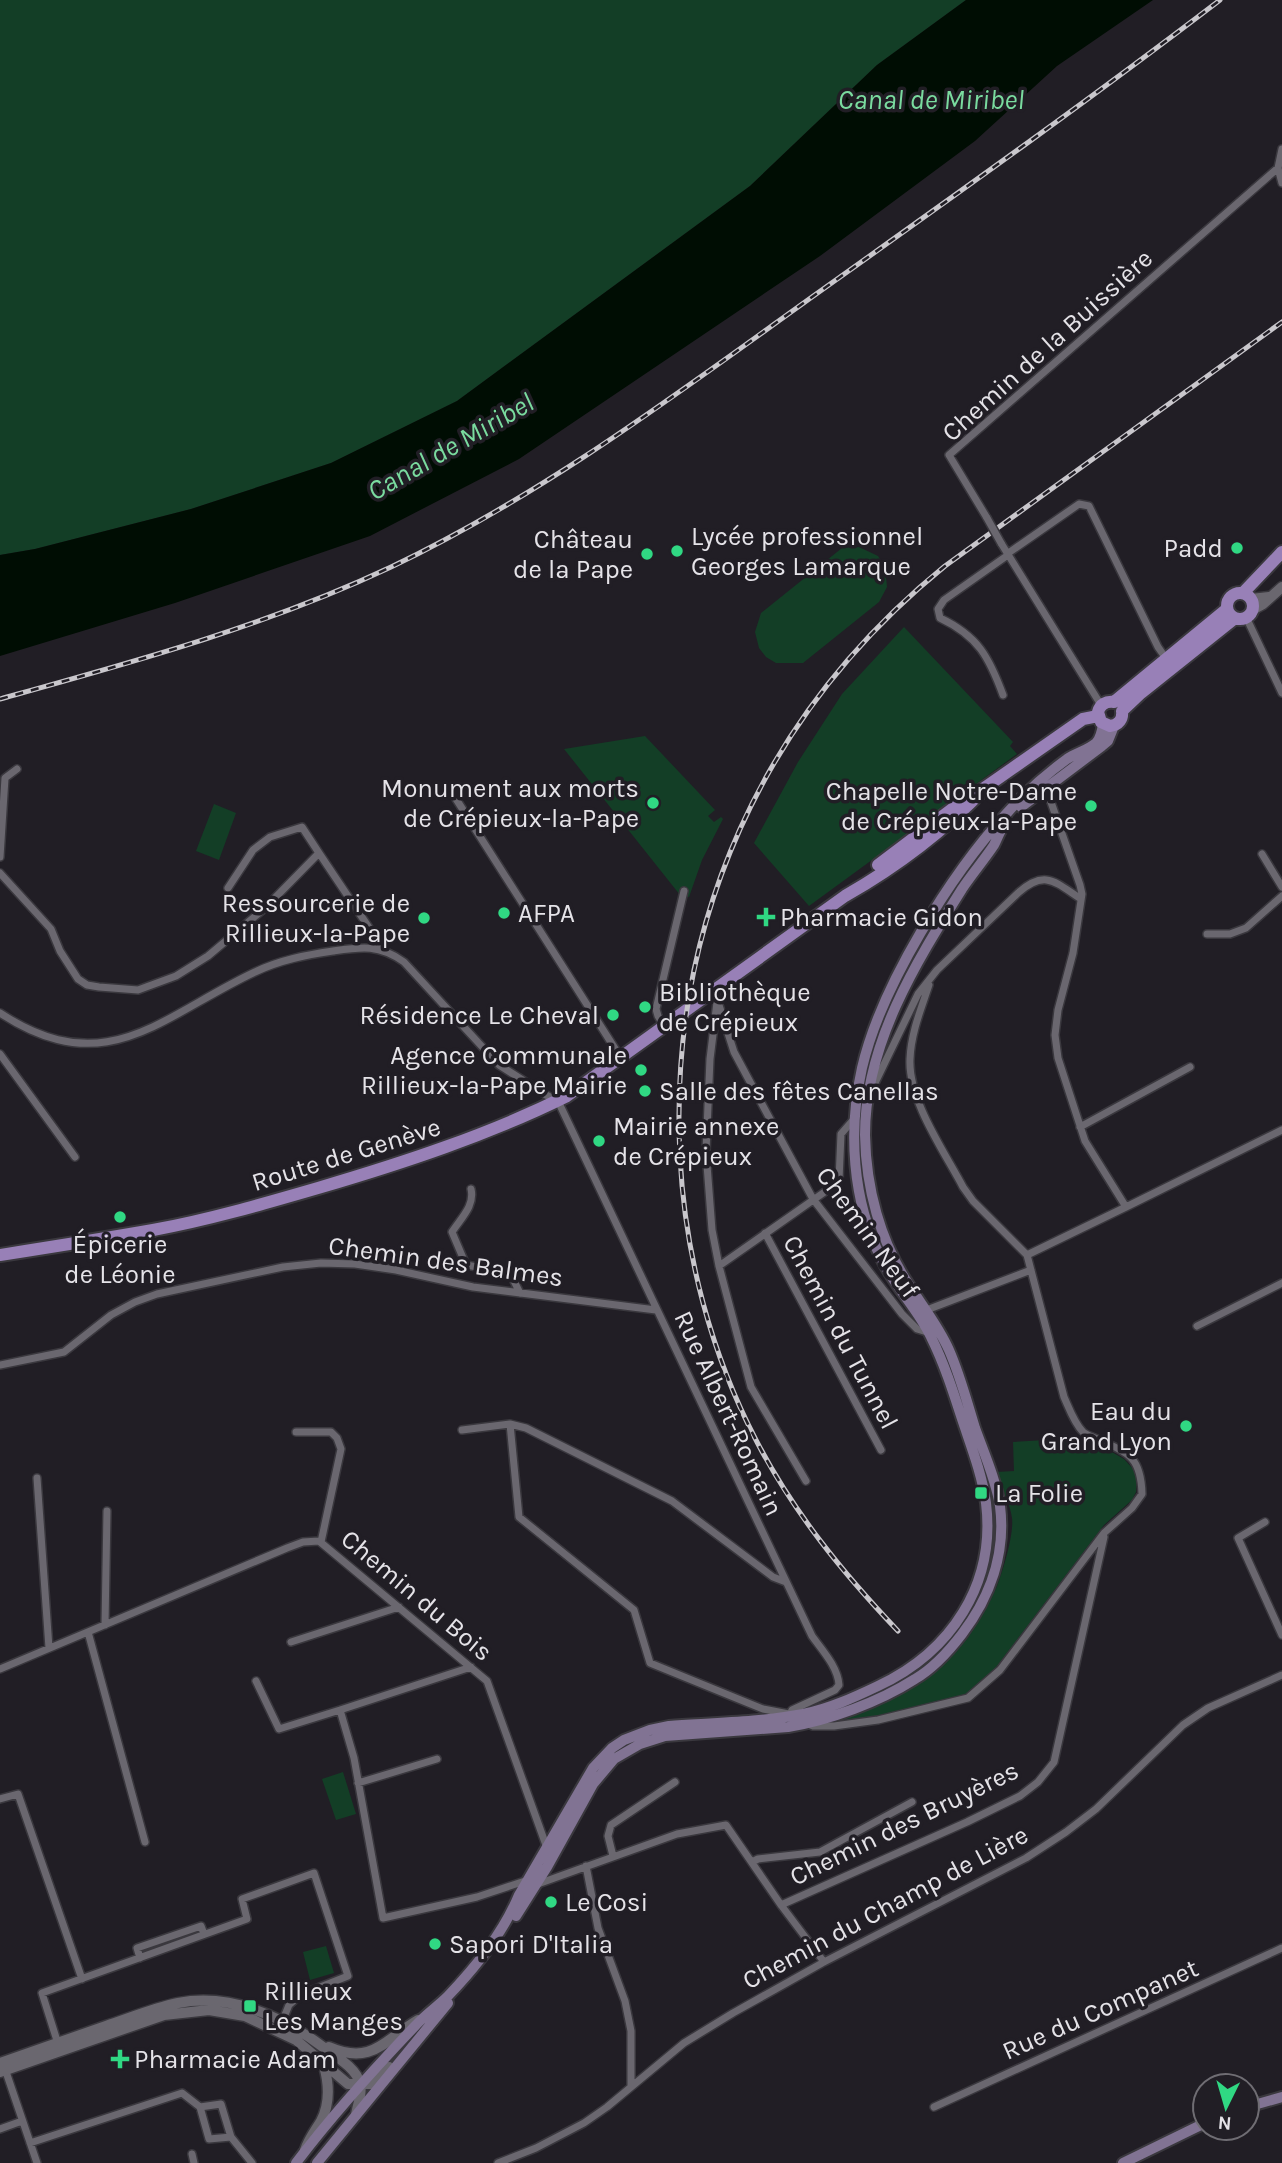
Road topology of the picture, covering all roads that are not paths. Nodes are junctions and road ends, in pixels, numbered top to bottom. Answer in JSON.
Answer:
{"nodes":[{"id":1,"x":1282,"y":149,"type":"edge"},
{"id":2,"x":1278,"y":168,"type":"junction"},
{"id":3,"x":1282,"y":183,"type":"edge"},
{"id":4,"x":1282,"y":552,"type":"edge"},
{"id":5,"x":1008,"y":555,"type":"junction"},
{"id":6,"x":1282,"y":587,"type":"edge"},
{"id":7,"x":1242,"y":608,"type":"junction"},
{"id":8,"x":1167,"y":660,"type":"junction"},
{"id":9,"x":1282,"y":693,"type":"edge"},
{"id":10,"x":1003,"y":695,"type":"dead end"},
{"id":11,"x":1109,"y":714,"type":"junction"},
{"id":12,"x":16,"y":769,"type":"dead end"},
{"id":13,"x":1043,"y":783,"type":"junction"},
{"id":14,"x":451,"y":791,"type":"dead end"},
{"id":15,"x":319,"y":853,"type":"junction"},
{"id":16,"x":1262,"y":854,"type":"dead end"},
{"id":17,"x":0,"y":857,"type":"edge"},
{"id":18,"x":0,"y":873,"type":"edge"},
{"id":19,"x":1282,"y":887,"type":"edge"},
{"id":20,"x":228,"y":888,"type":"dead end"},
{"id":21,"x":684,"y":891,"type":"dead end"},
{"id":22,"x":1282,"y":895,"type":"edge"},
{"id":23,"x":1081,"y":899,"type":"junction"},
{"id":24,"x":1208,"y":934,"type":"dead end"},
{"id":25,"x":384,"y":951,"type":"junction"},
{"id":26,"x":929,"y":982,"type":"junction"},
{"id":27,"x":715,"y":997,"type":"junction"},
{"id":28,"x":1,"y":1015,"type":"edge"},
{"id":29,"x":665,"y":1027,"type":"junction"},
{"id":30,"x":0,"y":1054,"type":"edge"},
{"id":31,"x":621,"y":1058,"type":"junction"},
{"id":32,"x":1190,"y":1067,"type":"dead end"},
{"id":33,"x":867,"y":1099,"type":"junction"},
{"id":34,"x":558,"y":1101,"type":"junction"},
{"id":35,"x":854,"y":1119,"type":"junction"},
{"id":36,"x":1080,"y":1127,"type":"junction"},
{"id":37,"x":1282,"y":1130,"type":"edge"},
{"id":38,"x":75,"y":1157,"type":"dead end"},
{"id":39,"x":471,"y":1188,"type":"dead end"},
{"id":40,"x":813,"y":1199,"type":"junction"},
{"id":41,"x":1126,"y":1206,"type":"junction"},
{"id":42,"x":765,"y":1233,"type":"junction"},
{"id":43,"x":0,"y":1255,"type":"edge"},
{"id":44,"x":1027,"y":1255,"type":"junction"},
{"id":45,"x":719,"y":1266,"type":"junction"},
{"id":46,"x":1031,"y":1270,"type":"junction"},
{"id":47,"x":1282,"y":1283,"type":"edge"},
{"id":48,"x":520,"y":1293,"type":"junction"},
{"id":49,"x":656,"y":1310,"type":"junction"},
{"id":50,"x":922,"y":1312,"type":"junction"},
{"id":51,"x":1197,"y":1326,"type":"dead end"},
{"id":52,"x":930,"y":1333,"type":"junction"},
{"id":53,"x":0,"y":1364,"type":"edge"},
{"id":54,"x":510,"y":1424,"type":"junction"},
{"id":55,"x":462,"y":1430,"type":"dead end"},
{"id":56,"x":296,"y":1432,"type":"dead end"},
{"id":57,"x":881,"y":1450,"type":"dead end"},
{"id":58,"x":37,"y":1478,"type":"dead end"},
{"id":59,"x":806,"y":1481,"type":"dead end"},
{"id":60,"x":107,"y":1511,"type":"dead end"},
{"id":61,"x":1265,"y":1522,"type":"dead end"},
{"id":62,"x":1104,"y":1533,"type":"junction"},
{"id":63,"x":321,"y":1542,"type":"junction"},
{"id":64,"x":786,"y":1582,"type":"junction"},
{"id":65,"x":399,"y":1606,"type":"junction"},
{"id":66,"x":1279,"y":1620,"type":"edge"},
{"id":67,"x":105,"y":1625,"type":"junction"},
{"id":68,"x":88,"y":1632,"type":"junction"},
{"id":69,"x":1282,"y":1635,"type":"edge"},
{"id":70,"x":291,"y":1642,"type":"dead end"},
{"id":71,"x":49,"y":1648,"type":"junction"},
{"id":72,"x":471,"y":1667,"type":"junction"},
{"id":73,"x":0,"y":1669,"type":"edge"},
{"id":74,"x":1282,"y":1675,"type":"edge"},
{"id":75,"x":256,"y":1681,"type":"dead end"},
{"id":76,"x":340,"y":1710,"type":"junction"},
{"id":77,"x":788,"y":1719,"type":"junction"},
{"id":78,"x":808,"y":1724,"type":"junction"},
{"id":79,"x":437,"y":1759,"type":"dead end"},
{"id":80,"x":675,"y":1782,"type":"dead end"},
{"id":81,"x":358,"y":1783,"type":"junction"},
{"id":82,"x":0,"y":1800,"type":"edge"},
{"id":83,"x":912,"y":1802,"type":"dead end"},
{"id":84,"x":145,"y":1842,"type":"dead end"},
{"id":85,"x":547,"y":1847,"type":"junction"},
{"id":86,"x":613,"y":1856,"type":"junction"},
{"id":87,"x":752,"y":1862,"type":"junction"},
{"id":88,"x":586,"y":1866,"type":"junction"},
{"id":89,"x":541,"y":1867,"type":"junction"},
{"id":90,"x":532,"y":1882,"type":"junction"},
{"id":91,"x":781,"y":1905,"type":"junction"},
{"id":92,"x":1282,"y":1948,"type":"edge"},
{"id":93,"x":824,"y":1962,"type":"junction"},
{"id":94,"x":82,"y":1979,"type":"junction"},
{"id":95,"x":425,"y":2015,"type":"junction"},
{"id":96,"x":282,"y":2022,"type":"junction"},
{"id":97,"x":420,"y":2038,"type":"junction"},
{"id":98,"x":315,"y":2041,"type":"junction"},
{"id":99,"x":59,"y":2047,"type":"junction"},
{"id":100,"x":324,"y":2065,"type":"junction"},
{"id":101,"x":2,"y":2067,"type":"edge"},
{"id":102,"x":361,"y":2085,"type":"junction"},
{"id":103,"x":631,"y":2085,"type":"junction"},
{"id":104,"x":1282,"y":2097,"type":"edge"},
{"id":105,"x":1261,"y":2103,"type":"edge"},
{"id":106,"x":200,"y":2106,"type":"junction"},
{"id":107,"x":934,"y":2107,"type":"dead end"},
{"id":108,"x":355,"y":2116,"type":"junction"},
{"id":109,"x":22,"y":2121,"type":"junction"},
{"id":110,"x":0,"y":2129,"type":"edge"},
{"id":111,"x":1191,"y":2130,"type":"edge"},
{"id":112,"x":231,"y":2137,"type":"junction"},
{"id":113,"x":30,"y":2143,"type":"junction"},
{"id":114,"x":304,"y":2153,"type":"junction"},
{"id":115,"x":192,"y":2154,"type":"dead end"},
{"id":116,"x":37,"y":2163,"type":"edge"},
{"id":117,"x":194,"y":2163,"type":"edge"},
{"id":118,"x":252,"y":2163,"type":"edge"},
{"id":119,"x":296,"y":2163,"type":"edge"},
{"id":120,"x":317,"y":2163,"type":"edge"},
{"id":121,"x":498,"y":2163,"type":"edge"},
{"id":122,"x":1123,"y":2163,"type":"edge"}],
"edges":[{"from":1,"to":2,"type":"street"},
{"from":2,"to":3,"type":"street"},
{"from":2,"to":5,"type":"street","name":"Chemin de la Buissière","bridge":true},
{"from":4,"to":7,"type":"main road"},
{"from":5,"to":8,"type":"street"},
{"from":5,"to":10,"type":"street"},
{"from":5,"to":11,"type":"street","name":"Chemin de la Buissière"},
{"from":6,"to":7,"type":"street"},
{"from":7,"to":8,"type":"main road","name":"Route de Genève"},
{"from":7,"to":9,"type":"street"},
{"from":7,"to":11,"type":"main road","name":"Route de Genève"},
{"from":8,"to":11,"type":"main road","name":"Route de Genève"},
{"from":11,"to":13,"type":"main road"},
{"from":11,"to":27,"type":"main road","name":"Route de Genève"},
{"from":12,"to":17,"type":"street"},
{"from":13,"to":23,"type":"street"},
{"from":13,"to":33,"type":"main road"},
{"from":13,"to":35,"type":"main road"},
{"from":14,"to":31,"type":"street"},
{"from":15,"to":18,"type":"street"},
{"from":15,"to":20,"type":"street"},
{"from":15,"to":25,"type":"street"},
{"from":16,"to":19,"type":"street"},
{"from":21,"to":29,"type":"street"},
{"from":22,"to":24,"type":"street"},
{"from":23,"to":26,"type":"street"},
{"from":23,"to":36,"type":"street"},
{"from":25,"to":28,"type":"street"},
{"from":25,"to":34,"type":"street"},
{"from":26,"to":33,"type":"street"},
{"from":26,"to":44,"type":"street"},
{"from":27,"to":29,"type":"main road","name":"Route de Genève"},
{"from":27,"to":40,"type":"street","name":"Chemin Neuf"},
{"from":27,"to":45,"type":"street"},
{"from":29,"to":31,"type":"main road","name":"Route de Genève"},
{"from":30,"to":38,"type":"street"},
{"from":31,"to":34,"type":"main road","name":"Route de Genève"},
{"from":32,"to":36,"type":"street"},
{"from":33,"to":50,"type":"main road"},
{"from":34,"to":43,"type":"main road","name":"Route de Genève"},
{"from":34,"to":49,"type":"street","name":"Rue Albert-Romain"},
{"from":35,"to":40,"type":"street"},
{"from":35,"to":50,"type":"main road"},
{"from":36,"to":41,"type":"street"},
{"from":37,"to":41,"type":"street"},
{"from":39,"to":48,"type":"street"},
{"from":40,"to":42,"type":"street"},
{"from":40,"to":52,"type":"street","name":"Chemin Neuf"},
{"from":41,"to":44,"type":"street"},
{"from":42,"to":45,"type":"street"},
{"from":42,"to":57,"type":"street","name":"Chemin du Tunnel"},
{"from":44,"to":46,"type":"street"},
{"from":45,"to":59,"type":"street"},
{"from":46,"to":50,"type":"street"},
{"from":46,"to":62,"type":"street"},
{"from":47,"to":51,"type":"street"},
{"from":48,"to":49,"type":"street","name":"Chemin des Balmes"},
{"from":48,"to":53,"type":"street","name":"Chemin des Balmes"},
{"from":49,"to":64,"type":"street","name":"Rue Albert-Romain"},
{"from":50,"to":52,"type":"main road"},
{"from":50,"to":78,"type":"main road"},
{"from":52,"to":77,"type":"main road"},
{"from":54,"to":55,"type":"street"},
{"from":54,"to":64,"type":"street"},
{"from":54,"to":77,"type":"street"},
{"from":56,"to":63,"type":"street"},
{"from":58,"to":71,"type":"street"},
{"from":60,"to":67,"type":"street"},
{"from":61,"to":66,"type":"street"},
{"from":62,"to":78,"type":"street"},
{"from":62,"to":91,"type":"street","name":"Chemin des Bruyères"},
{"from":63,"to":65,"type":"street","name":"Chemin du Bois"},
{"from":63,"to":67,"type":"street","name":"Chemin du Bois"},
{"from":64,"to":77,"type":"street","name":"Rue Albert-Romain"},
{"from":65,"to":70,"type":"street"},
{"from":65,"to":72,"type":"street","name":"Chemin du Bois"},
{"from":66,"to":69,"type":"street"},
{"from":67,"to":68,"type":"street","name":"Chemin du Bois"},
{"from":68,"to":71,"type":"street","name":"Chemin du Bois"},
{"from":68,"to":84,"type":"street"},
{"from":71,"to":73,"type":"street","name":"Chemin du Bois"},
{"from":72,"to":76,"type":"street"},
{"from":72,"to":85,"type":"street","name":"Chemin du Bois"},
{"from":74,"to":93,"type":"street","name":"Chemin du Champ de Lière"},
{"from":75,"to":76,"type":"street"},
{"from":76,"to":81,"type":"street"},
{"from":77,"to":78,"type":"main road"},
{"from":77,"to":85,"type":"main road"},
{"from":77,"to":89,"type":"main road"},
{"from":79,"to":81,"type":"street"},
{"from":80,"to":86,"type":"street"},
{"from":81,"to":90,"type":"street"},
{"from":82,"to":94,"type":"street"},
{"from":83,"to":87,"type":"street"},
{"from":85,"to":89,"type":"main road"},
{"from":86,"to":87,"type":"street"},
{"from":86,"to":88,"type":"street"},
{"from":87,"to":91,"type":"street"},
{"from":88,"to":90,"type":"street"},
{"from":88,"to":103,"type":"street"},
{"from":89,"to":90,"type":"main road"},
{"from":90,"to":95,"type":"main road"},
{"from":90,"to":97,"type":"main road"},
{"from":91,"to":93,"type":"street"},
{"from":92,"to":107,"type":"street","name":"Rue du Companet"},
{"from":93,"to":103,"type":"street","name":"Chemin du Champ de Lière"},
{"from":94,"to":96,"type":"street"},
{"from":94,"to":99,"type":"street"},
{"from":95,"to":98,"type":"street"},
{"from":95,"to":102,"type":"main road"},
{"from":96,"to":98,"type":"street"},
{"from":96,"to":99,"type":"street"},
{"from":97,"to":102,"type":"street"},
{"from":97,"to":108,"type":"main road"},
{"from":98,"to":102,"type":"street"},
{"from":99,"to":100,"type":"street"},
{"from":99,"to":101,"type":"street"},
{"from":100,"to":102,"type":"street"},
{"from":100,"to":114,"type":"street"},
{"from":101,"to":109,"type":"street"},
{"from":102,"to":108,"type":"street"},
{"from":102,"to":114,"type":"main road"},
{"from":103,"to":121,"type":"street","name":"Chemin du Champ de Lière"},
{"from":104,"to":105,"type":"main road"},
{"from":106,"to":112,"type":"street"},
{"from":106,"to":112,"type":"street"},
{"from":106,"to":113,"type":"street"},
{"from":108,"to":120,"type":"main road"},
{"from":109,"to":110,"type":"street"},
{"from":109,"to":113,"type":"street"},
{"from":111,"to":122,"type":"main road"},
{"from":112,"to":118,"type":"street"},
{"from":113,"to":116,"type":"street"},
{"from":114,"to":119,"type":"main road"},
{"from":115,"to":117,"type":"street"}]}
